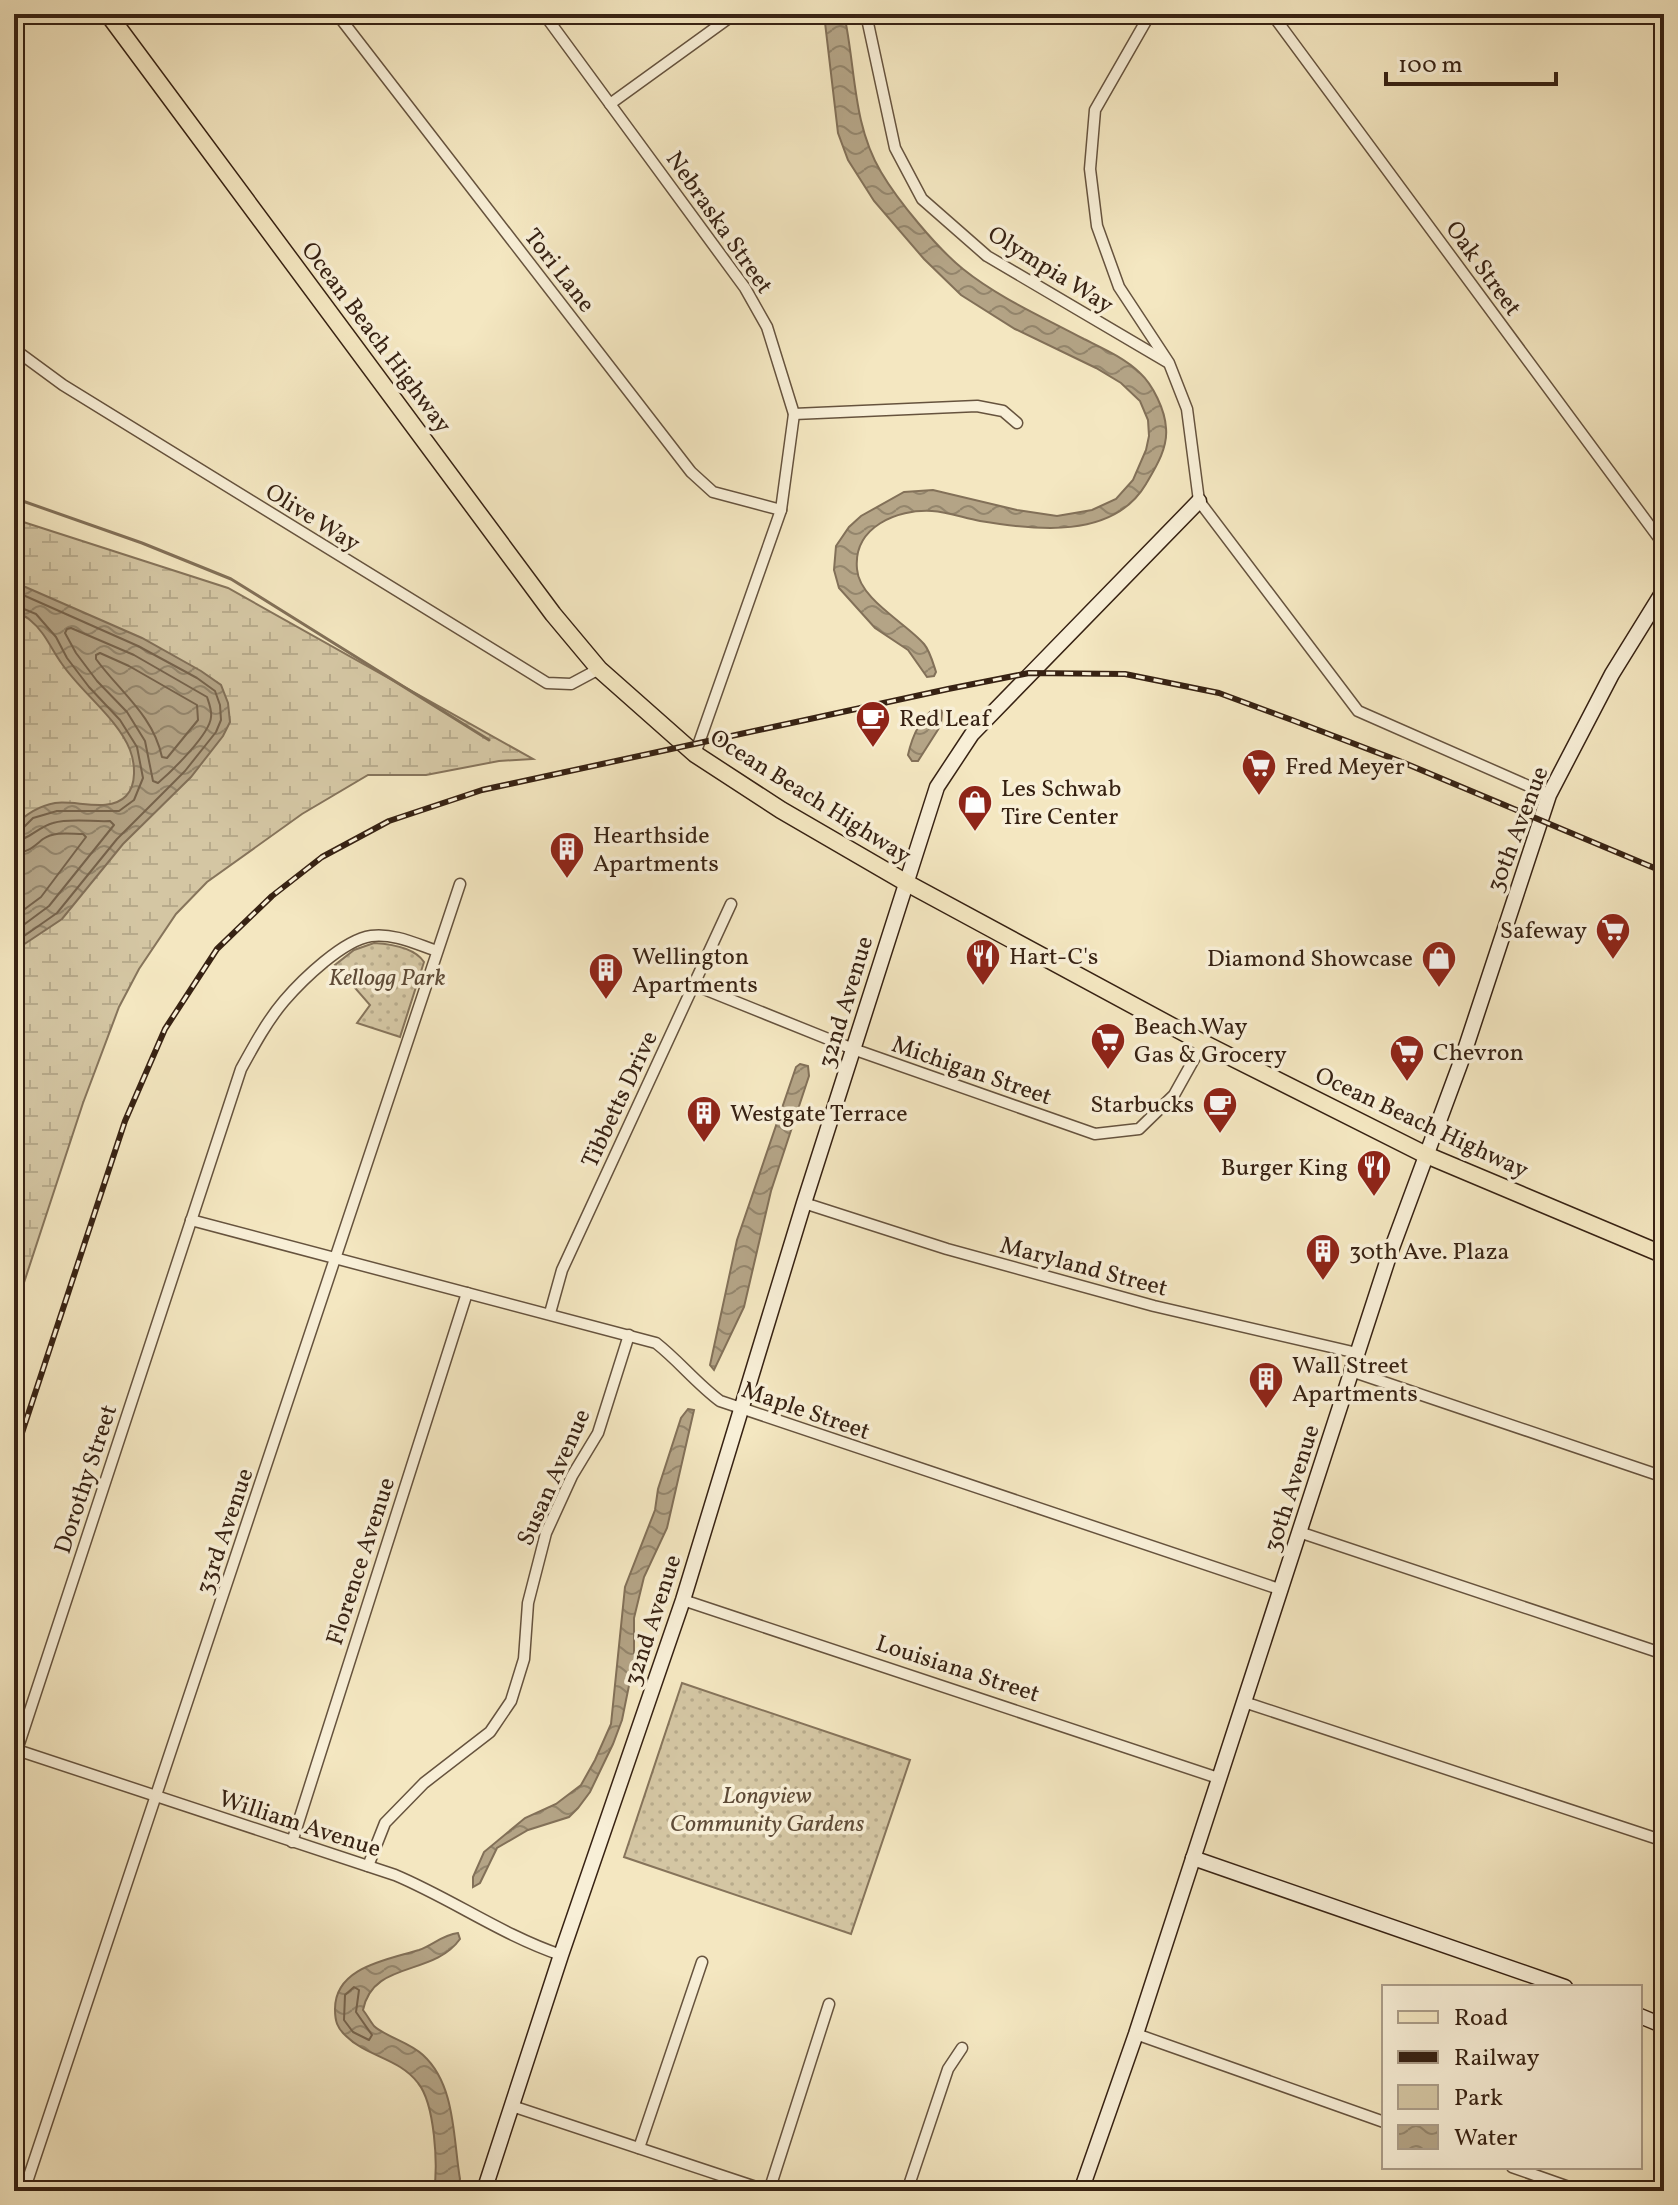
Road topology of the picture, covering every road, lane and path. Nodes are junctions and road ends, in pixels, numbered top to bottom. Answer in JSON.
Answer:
{"nodes":[{"id":1,"x":108,"y":14,"type":"edge"},
{"id":2,"x":337,"y":14,"type":"edge"},
{"id":3,"x":544,"y":14,"type":"edge"},
{"id":4,"x":866,"y":14,"type":"edge"},
{"id":5,"x":1150,"y":14,"type":"edge"},
{"id":6,"x":1272,"y":14,"type":"edge"},
{"id":7,"x":729,"y":18,"type":"dead end"},
{"id":8,"x":610,"y":104,"type":"junction"},
{"id":9,"x":14,"y":349,"type":"edge"},
{"id":10,"x":1169,"y":363,"type":"junction"},
{"id":11,"x":794,"y":414,"type":"junction"},
{"id":12,"x":1017,"y":423,"type":"dead end"},
{"id":13,"x":1199,"y":501,"type":"junction"},
{"id":14,"x":781,"y":510,"type":"junction"},
{"id":15,"x":1664,"y":545,"type":"edge"},
{"id":16,"x":1664,"y":590,"type":"edge"},
{"id":17,"x":599,"y":669,"type":"junction"},
{"id":18,"x":695,"y":754,"type":"junction"},
{"id":19,"x":1549,"y":795,"type":"junction"},
{"id":20,"x":905,"y":882,"type":"junction"},
{"id":21,"x":460,"y":884,"type":"dead end"},
{"id":22,"x":731,"y":904,"type":"dead end"},
{"id":23,"x":437,"y":951,"type":"junction"},
{"id":24,"x":694,"y":985,"type":"junction"},
{"id":25,"x":1203,"y":1043,"type":"junction"},
{"id":26,"x":853,"y":1049,"type":"junction"},
{"id":27,"x":1424,"y":1154,"type":"junction"},
{"id":28,"x":804,"y":1203,"type":"junction"},
{"id":29,"x":191,"y":1220,"type":"junction"},
{"id":30,"x":1664,"y":1255,"type":"edge"},
{"id":31,"x":336,"y":1259,"type":"junction"},
{"id":32,"x":467,"y":1293,"type":"junction"},
{"id":33,"x":550,"y":1313,"type":"junction"},
{"id":34,"x":629,"y":1335,"type":"junction"},
{"id":35,"x":1357,"y":1353,"type":"junction"},
{"id":36,"x":1351,"y":1371,"type":"junction"},
{"id":37,"x":741,"y":1410,"type":"junction"},
{"id":38,"x":1664,"y":1477,"type":"edge"},
{"id":39,"x":1299,"y":1532,"type":"junction"},
{"id":40,"x":1282,"y":1590,"type":"junction"},
{"id":41,"x":683,"y":1600,"type":"junction"},
{"id":42,"x":1664,"y":1654,"type":"edge"},
{"id":43,"x":1244,"y":1702,"type":"junction"},
{"id":44,"x":17,"y":1750,"type":"joint"},
{"id":45,"x":1218,"y":1778,"type":"junction"},
{"id":46,"x":156,"y":1797,"type":"junction"},
{"id":47,"x":1664,"y":1841,"type":"edge"},
{"id":48,"x":292,"y":1842,"type":"junction"},
{"id":49,"x":1193,"y":1858,"type":"junction"},
{"id":50,"x":368,"y":1866,"type":"junction"},
{"id":51,"x":561,"y":1955,"type":"junction"},
{"id":52,"x":702,"y":1962,"type":"dead end"},
{"id":53,"x":1559,"y":1985,"type":"edge"},
{"id":54,"x":829,"y":2004,"type":"dead end"},
{"id":55,"x":1642,"y":2017,"type":"edge"},
{"id":56,"x":1664,"y":2026,"type":"edge"},
{"id":57,"x":1136,"y":2034,"type":"junction"},
{"id":58,"x":962,"y":2048,"type":"dead end"},
{"id":59,"x":512,"y":2106,"type":"junction"},
{"id":60,"x":1382,"y":2121,"type":"edge"},
{"id":61,"x":639,"y":2148,"type":"junction"},
{"id":62,"x":1518,"y":2169,"type":"edge"},
{"id":63,"x":24,"y":2191,"type":"edge"},
{"id":64,"x":484,"y":2191,"type":"edge"},
{"id":65,"x":769,"y":2191,"type":"edge"},
{"id":66,"x":907,"y":2191,"type":"edge"},
{"id":67,"x":1081,"y":2191,"type":"edge"},
{"id":68,"x":1580,"y":2191,"type":"edge"}],
"edges":[{"from":1,"to":17,"type":"main road","name":"Ocean Beach Highway"},
{"from":2,"to":14,"type":"street","name":"Tori Lane"},
{"from":3,"to":8,"type":"street","name":"Nebraska Street"},
{"from":4,"to":10,"type":"street","name":"Olympia Way"},
{"from":5,"to":10,"type":"street"},
{"from":6,"to":15,"type":"street","name":"Oak Street"},
{"from":7,"to":8,"type":"street"},
{"from":8,"to":11,"type":"street","name":"Nebraska Street"},
{"from":9,"to":17,"type":"street","name":"Olive Way"},
{"from":10,"to":13,"type":"street"},
{"from":11,"to":12,"type":"street"},
{"from":11,"to":14,"type":"street","name":"Nebraska Street"},
{"from":13,"to":19,"type":"street"},
{"from":13,"to":20,"type":"street","name":"32nd Avenue"},
{"from":14,"to":18,"type":"street","name":"Nebraska Street"},
{"from":16,"to":19,"type":"street","name":"30th Avenue"},
{"from":17,"to":18,"type":"main road","name":"Ocean Beach Highway"},
{"from":18,"to":20,"type":"main road","name":"Ocean Beach Highway"},
{"from":19,"to":27,"type":"street","name":"30th Avenue"},
{"from":20,"to":25,"type":"main road","name":"Ocean Beach Highway"},
{"from":20,"to":26,"type":"street","name":"32nd Avenue"},
{"from":21,"to":23,"type":"street","name":"33rd Avenue"},
{"from":22,"to":24,"type":"street","name":"Tibbetts Drive"},
{"from":23,"to":29,"type":"street","name":"Dorothy Street"},
{"from":23,"to":31,"type":"street","name":"33rd Avenue"},
{"from":24,"to":26,"type":"street","name":"Michigan Street"},
{"from":24,"to":33,"type":"street","name":"Tibbetts Drive"},
{"from":25,"to":26,"type":"street","name":"Michigan Street"},
{"from":25,"to":27,"type":"main road","name":"Ocean Beach Highway"},
{"from":26,"to":28,"type":"street","name":"32nd Avenue"},
{"from":27,"to":30,"type":"main road","name":"Ocean Beach Highway"},
{"from":27,"to":35,"type":"street","name":"30th Avenue"},
{"from":28,"to":35,"type":"street","name":"Maryland Street"},
{"from":28,"to":37,"type":"street","name":"32nd Avenue"},
{"from":29,"to":31,"type":"street","name":"Maple Street"},
{"from":29,"to":44,"type":"street","name":"Dorothy Street"},
{"from":31,"to":32,"type":"street","name":"Maple Street"},
{"from":31,"to":46,"type":"street","name":"33rd Avenue"},
{"from":32,"to":33,"type":"street","name":"Maple Street"},
{"from":32,"to":48,"type":"street","name":"Florence Avenue"},
{"from":33,"to":34,"type":"street","name":"Maple Street"},
{"from":34,"to":37,"type":"street","name":"Maple Street"},
{"from":34,"to":50,"type":"street","name":"Susan Avenue"},
{"from":35,"to":36,"type":"street","name":"30th Avenue"},
{"from":36,"to":38,"type":"street"},
{"from":36,"to":39,"type":"street","name":"30th Avenue"},
{"from":37,"to":40,"type":"street","name":"Maple Street"},
{"from":37,"to":41,"type":"street","name":"32nd Avenue"},
{"from":39,"to":40,"type":"street","name":"30th Avenue"},
{"from":39,"to":42,"type":"street"},
{"from":40,"to":43,"type":"street","name":"30th Avenue"},
{"from":41,"to":45,"type":"street","name":"Louisiana Street"},
{"from":41,"to":51,"type":"street","name":"32nd Avenue"},
{"from":43,"to":45,"type":"street","name":"30th Avenue"},
{"from":43,"to":47,"type":"street"},
{"from":44,"to":46,"type":"street","name":"William Avenue"},
{"from":45,"to":49,"type":"street","name":"30th Avenue"},
{"from":46,"to":48,"type":"street","name":"William Avenue"},
{"from":46,"to":63,"type":"street","name":"33rd Avenue"},
{"from":48,"to":50,"type":"street","name":"William Avenue"},
{"from":49,"to":53,"type":"street"},
{"from":49,"to":57,"type":"street","name":"30th Avenue"},
{"from":50,"to":51,"type":"street","name":"William Avenue"},
{"from":51,"to":59,"type":"street","name":"32nd Avenue"},
{"from":52,"to":61,"type":"street"},
{"from":54,"to":65,"type":"street"},
{"from":55,"to":56,"type":"street"},
{"from":57,"to":60,"type":"street"},
{"from":57,"to":67,"type":"street","name":"30th Avenue"},
{"from":58,"to":66,"type":"street"},
{"from":59,"to":61,"type":"street"},
{"from":59,"to":64,"type":"street","name":"32nd Avenue"},
{"from":61,"to":65,"type":"street"},
{"from":62,"to":68,"type":"street"}]}
